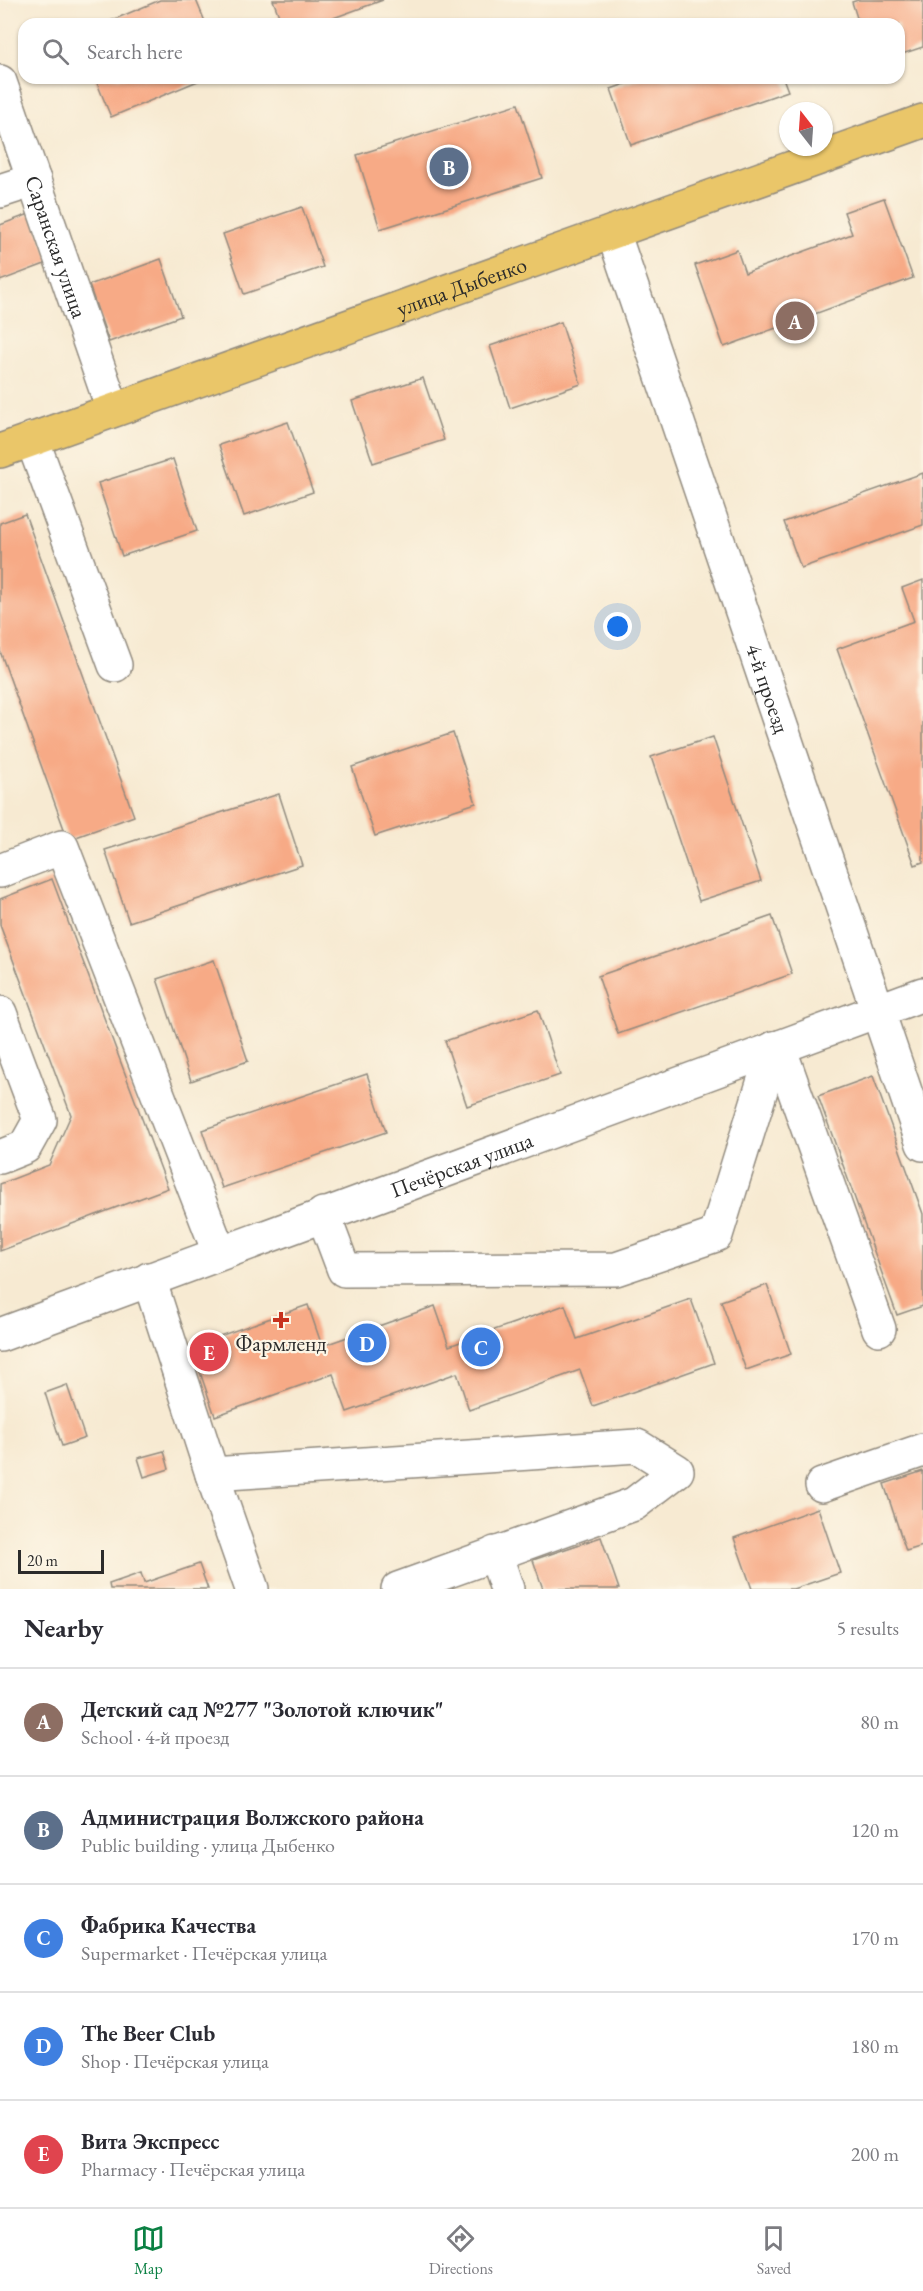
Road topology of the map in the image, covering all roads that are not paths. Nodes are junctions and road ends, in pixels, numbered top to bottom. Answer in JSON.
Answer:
{"nodes":[{"id":1,"x":0,"y":82,"type":"edge"},
{"id":2,"x":923,"y":120,"type":"edge"},
{"id":3,"x":34,"y":180,"type":"junction"},
{"id":4,"x":0,"y":191,"type":"edge"},
{"id":5,"x":613,"y":231,"type":"junction"},
{"id":6,"x":113,"y":410,"type":"junction"},
{"id":7,"x":32,"y":439,"type":"junction"},
{"id":8,"x":0,"y":451,"type":"edge"},
{"id":9,"x":115,"y":665,"type":"dead end"},
{"id":10,"x":1,"y":867,"type":"edge"},
{"id":11,"x":923,"y":994,"type":"edge"},
{"id":12,"x":877,"y":1011,"type":"junction"},
{"id":13,"x":0,"y":1013,"type":"edge"},
{"id":14,"x":776,"y":1048,"type":"junction"},
{"id":15,"x":923,"y":1144,"type":"edge"},
{"id":16,"x":0,"y":1157,"type":"edge"},
{"id":17,"x":323,"y":1214,"type":"junction"},
{"id":18,"x":219,"y":1252,"type":"junction"},
{"id":19,"x":149,"y":1279,"type":"junction"},
{"id":20,"x":879,"y":1329,"type":"dead end"},
{"id":21,"x":0,"y":1335,"type":"edge"},
{"id":22,"x":923,"y":1450,"type":"edge"},
{"id":23,"x":212,"y":1474,"type":"junction"},
{"id":24,"x":822,"y":1485,"type":"dead end"},
{"id":25,"x":495,"y":1553,"type":"junction"},
{"id":26,"x":252,"y":1589,"type":"edge"},
{"id":27,"x":398,"y":1589,"type":"edge"},
{"id":28,"x":507,"y":1589,"type":"edge"}],
"edges":[{"from":1,"to":3,"type":"street","name":"Саранская улица"},
{"from":2,"to":5,"type":"main road","name":"улица Дыбенко"},
{"from":3,"to":4,"type":"street"},
{"from":3,"to":6,"type":"street","name":"Саранская улица"},
{"from":5,"to":6,"type":"main road","name":"улица Дыбенко"},
{"from":5,"to":12,"type":"street","name":"4-й проезд"},
{"from":6,"to":7,"type":"main road","name":"улица Дыбенко"},
{"from":7,"to":8,"type":"main road","name":"улица Дыбенко"},
{"from":7,"to":9,"type":"street"},
{"from":10,"to":18,"type":"street"},
{"from":11,"to":12,"type":"street","name":"Печёрская улица"},
{"from":12,"to":14,"type":"street","name":"Печёрская улица"},
{"from":12,"to":15,"type":"street","name":"4-й проезд"},
{"from":13,"to":16,"type":"street"},
{"from":14,"to":17,"type":"street","name":"Печёрская улица"},
{"from":14,"to":17,"type":"street"},
{"from":14,"to":20,"type":"street"},
{"from":17,"to":18,"type":"street","name":"Печёрская улица"},
{"from":18,"to":19,"type":"street","name":"Печёрская улица"},
{"from":19,"to":21,"type":"street","name":"Печёрская улица"},
{"from":19,"to":23,"type":"street"},
{"from":22,"to":24,"type":"street"},
{"from":23,"to":25,"type":"street"},
{"from":23,"to":26,"type":"street"},
{"from":25,"to":27,"type":"street"},
{"from":25,"to":28,"type":"street"}]}
